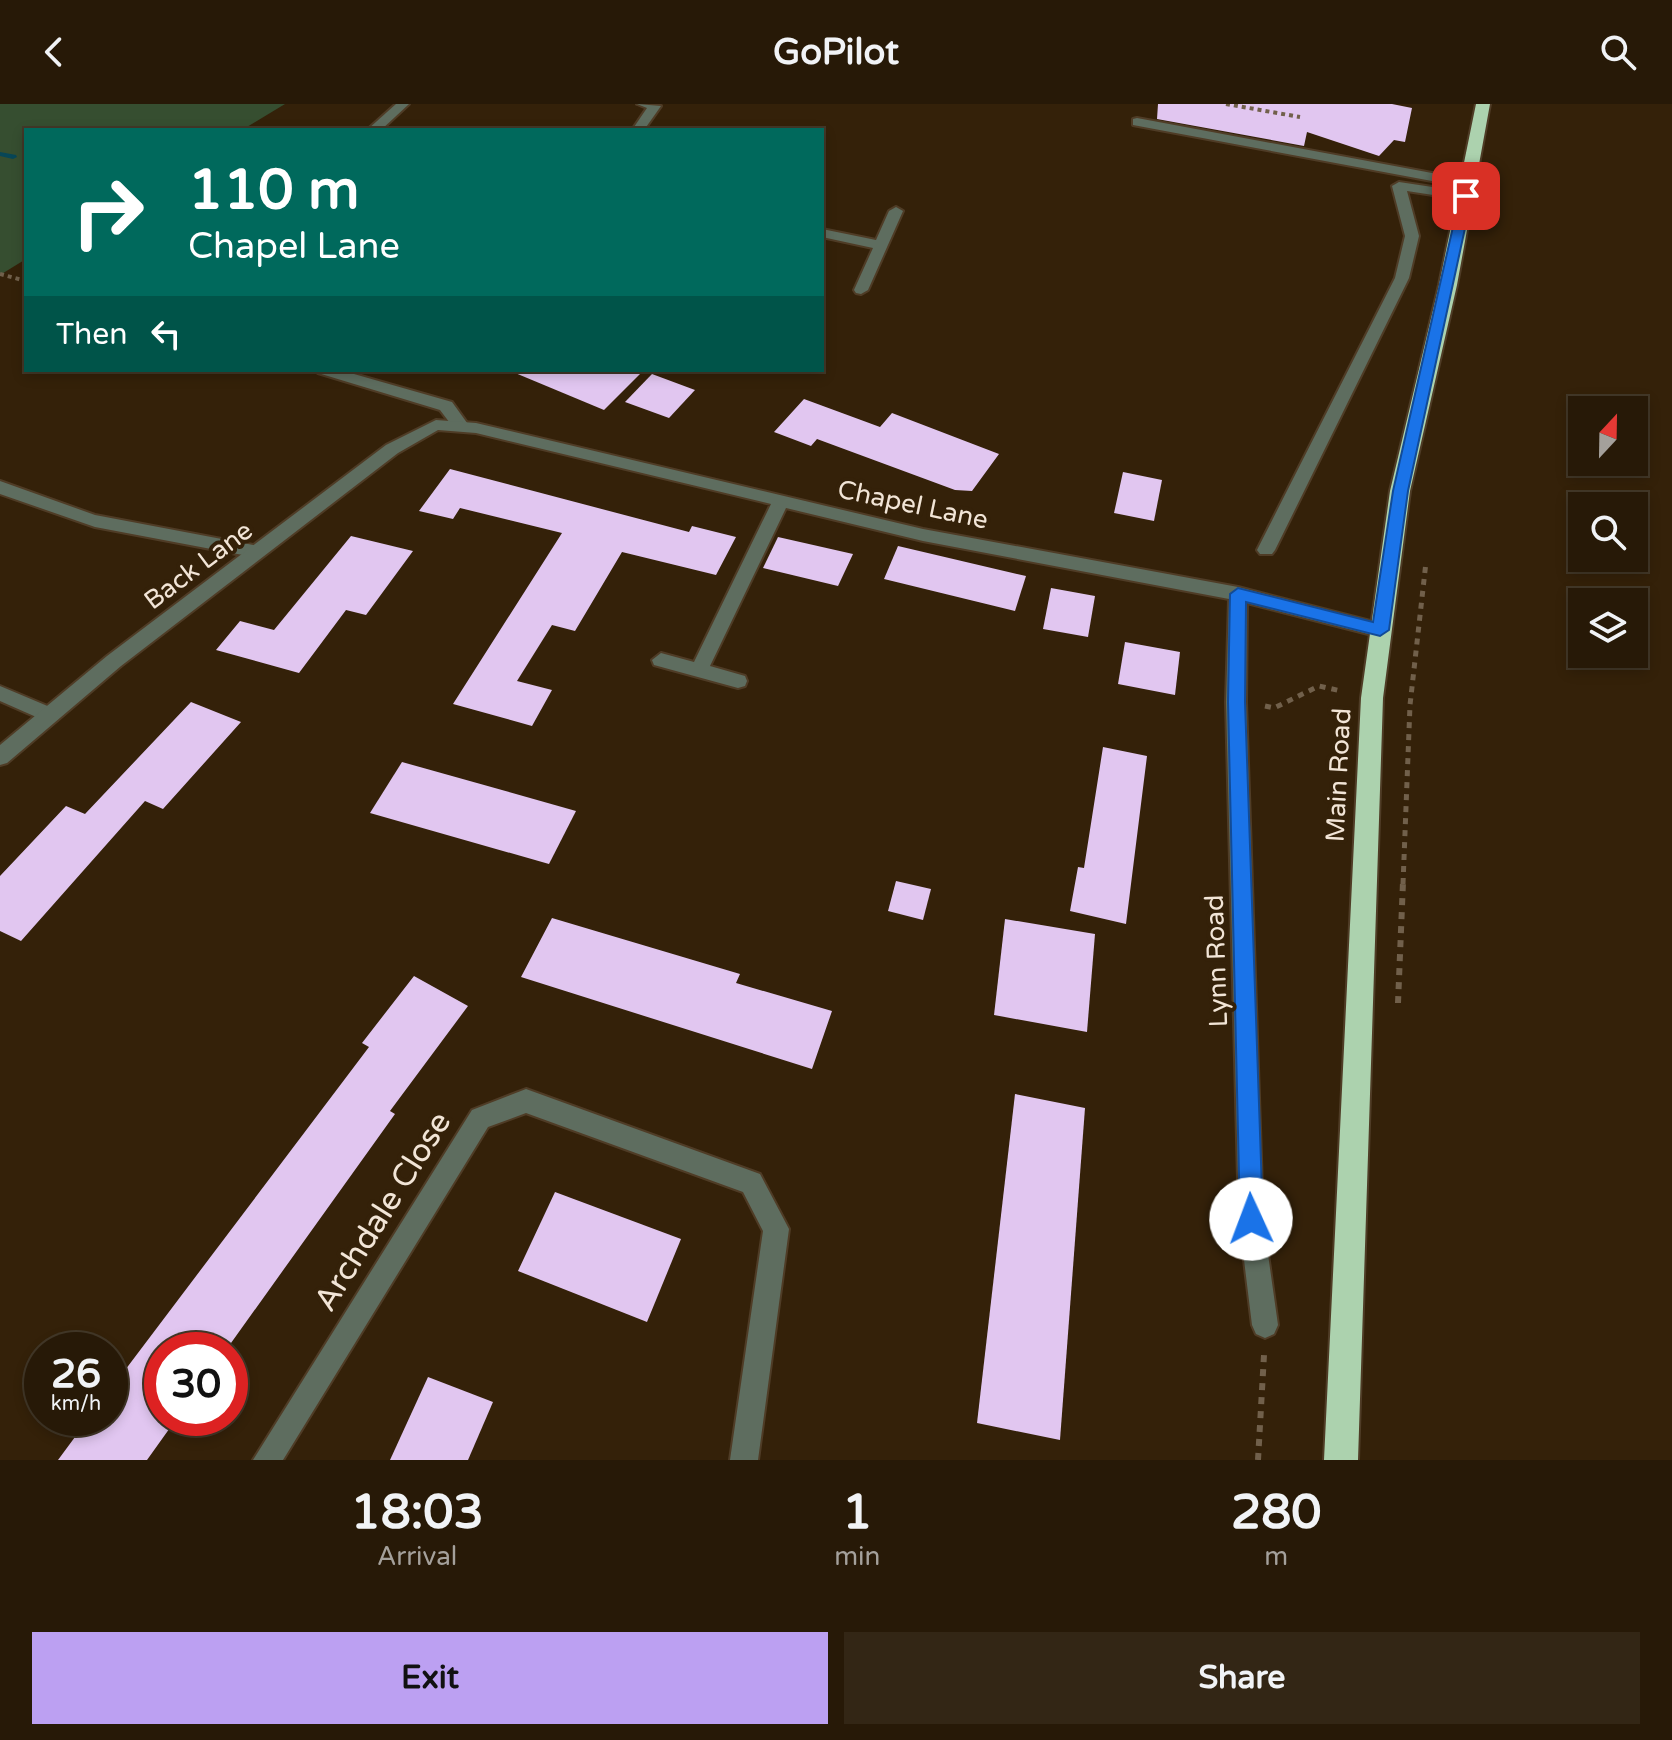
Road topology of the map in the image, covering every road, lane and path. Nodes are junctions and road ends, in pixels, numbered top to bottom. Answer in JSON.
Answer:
{"nodes":[{"id":1,"x":403,"y":104,"type":"edge"},
{"id":2,"x":643,"y":104,"type":"edge"},
{"id":3,"x":1226,"y":104,"type":"edge"},
{"id":4,"x":1483,"y":104,"type":"edge"},
{"id":5,"x":1300,"y":117,"type":"dead end"},
{"id":6,"x":1137,"y":122,"type":"dead end"},
{"id":7,"x":375,"y":128,"type":"edge"},
{"id":8,"x":639,"y":128,"type":"edge"},
{"id":9,"x":1468,"y":190,"type":"junction"},
{"id":10,"x":896,"y":211,"type":"dead end"},
{"id":11,"x":824,"y":233,"type":"edge"},
{"id":12,"x":881,"y":245,"type":"junction"},
{"id":13,"x":0,"y":274,"type":"edge"},
{"id":14,"x":24,"y":280,"type":"edge"},
{"id":15,"x":861,"y":290,"type":"dead end"},
{"id":16,"x":330,"y":372,"type":"edge"},
{"id":17,"x":436,"y":425,"type":"joint"},
{"id":18,"x":462,"y":427,"type":"junction"},
{"id":19,"x":0,"y":487,"type":"edge"},
{"id":20,"x":781,"y":501,"type":"junction"},
{"id":21,"x":1266,"y":550,"type":"dead end"},
{"id":22,"x":258,"y":552,"type":"junction"},
{"id":23,"x":1427,"y":555,"type":"dead end"},
{"id":24,"x":1238,"y":594,"type":"junction"},
{"id":25,"x":1380,"y":630,"type":"junction"},
{"id":26,"x":661,"y":660,"type":"dead end"},
{"id":27,"x":699,"y":670,"type":"junction"},
{"id":28,"x":738,"y":681,"type":"dead end"},
{"id":29,"x":1331,"y":689,"type":"dead end"},
{"id":30,"x":0,"y":693,"type":"edge"},
{"id":31,"x":1236,"y":702,"type":"junction"},
{"id":32,"x":50,"y":715,"type":"junction"},
{"id":33,"x":0,"y":757,"type":"edge"},
{"id":34,"x":1397,"y":1019,"type":"dead end"},
{"id":35,"x":1265,"y":1325,"type":"joint"},
{"id":36,"x":267,"y":1460,"type":"edge"},
{"id":37,"x":744,"y":1460,"type":"edge"},
{"id":38,"x":1258,"y":1460,"type":"edge"},
{"id":39,"x":1341,"y":1460,"type":"edge"}],
"edges":[{"from":1,"to":7,"type":"street"},
{"from":2,"to":8,"type":"street"},
{"from":3,"to":5,"type":"path"},
{"from":4,"to":9,"type":"highway","name":"Main Road"},
{"from":6,"to":9,"type":"street"},
{"from":9,"to":21,"type":"street"},
{"from":9,"to":25,"type":"highway","name":"Main Road"},
{"from":10,"to":12,"type":"street"},
{"from":11,"to":12,"type":"street"},
{"from":12,"to":15,"type":"street"},
{"from":13,"to":14,"type":"path"},
{"from":16,"to":18,"type":"street"},
{"from":17,"to":18,"type":"street","name":"Chapel Lane"},
{"from":17,"to":22,"type":"street","name":"Back Lane"},
{"from":18,"to":20,"type":"street","name":"Chapel Lane"},
{"from":19,"to":22,"type":"street"},
{"from":20,"to":24,"type":"street","name":"Chapel Lane"},
{"from":20,"to":27,"type":"street"},
{"from":22,"to":32,"type":"street","name":"Back Lane"},
{"from":23,"to":34,"type":"path"},
{"from":24,"to":25,"type":"street","name":"Chapel Lane"},
{"from":24,"to":31,"type":"street","name":"Lynn Road"},
{"from":25,"to":39,"type":"highway","name":"Main Road"},
{"from":26,"to":27,"type":"street"},
{"from":27,"to":28,"type":"street"},
{"from":29,"to":31,"type":"path"},
{"from":30,"to":32,"type":"street"},
{"from":31,"to":35,"type":"street","name":"Lynn Road"},
{"from":32,"to":33,"type":"street","name":"Back Lane"},
{"from":35,"to":38,"type":"path"},
{"from":36,"to":37,"type":"street","name":"Archdale Close"}]}
